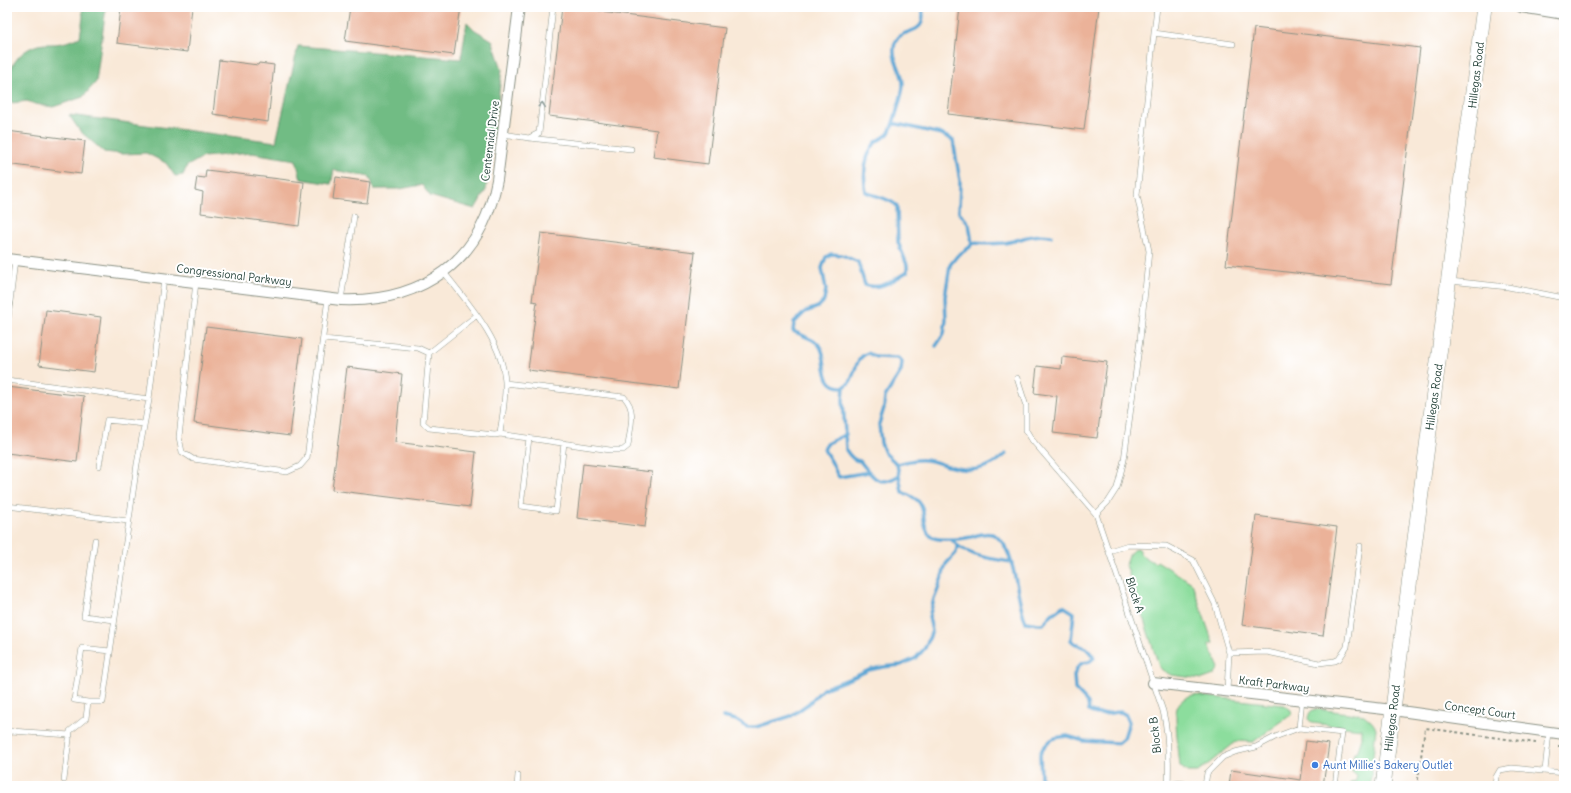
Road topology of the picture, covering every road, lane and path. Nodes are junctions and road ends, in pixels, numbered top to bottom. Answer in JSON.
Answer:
{"nodes":[{"id":1,"x":519,"y":7,"type":"edge"},
{"id":2,"x":553,"y":7,"type":"edge"},
{"id":3,"x":1157,"y":7,"type":"edge"},
{"id":4,"x":1484,"y":7,"type":"edge"},
{"id":5,"x":1521,"y":7,"type":"edge"},
{"id":6,"x":1564,"y":14,"type":"edge"},
{"id":7,"x":1154,"y":33,"type":"junction"},
{"id":8,"x":1233,"y":44,"type":"dead end"},
{"id":9,"x":503,"y":134,"type":"junction"},
{"id":10,"x":529,"y":138,"type":"junction"},
{"id":11,"x":631,"y":149,"type":"dead end"},
{"id":12,"x":354,"y":216,"type":"dead end"},
{"id":13,"x":11,"y":259,"type":"edge"},
{"id":14,"x":447,"y":268,"type":"junction"},
{"id":15,"x":164,"y":278,"type":"junction"},
{"id":16,"x":1449,"y":281,"type":"junction"},
{"id":17,"x":196,"y":282,"type":"junction"},
{"id":18,"x":328,"y":298,"type":"junction"},
{"id":19,"x":1564,"y":298,"type":"edge"},
{"id":20,"x":341,"y":300,"type":"junction"},
{"id":21,"x":477,"y":315,"type":"junction"},
{"id":22,"x":7,"y":327,"type":"edge"},
{"id":23,"x":323,"y":339,"type":"junction"},
{"id":24,"x":429,"y":353,"type":"junction"},
{"id":25,"x":1017,"y":378,"type":"dead end"},
{"id":26,"x":7,"y":380,"type":"edge"},
{"id":27,"x":505,"y":382,"type":"junction"},
{"id":28,"x":149,"y":399,"type":"junction"},
{"id":29,"x":144,"y":424,"type":"junction"},
{"id":30,"x":500,"y":434,"type":"junction"},
{"id":31,"x":530,"y":438,"type":"junction"},
{"id":32,"x":564,"y":443,"type":"junction"},
{"id":33,"x":99,"y":466,"type":"dead end"},
{"id":34,"x":7,"y":506,"type":"edge"},
{"id":35,"x":1096,"y":514,"type":"junction"},
{"id":36,"x":128,"y":521,"type":"junction"},
{"id":37,"x":94,"y":540,"type":"dead end"},
{"id":38,"x":1360,"y":546,"type":"dead end"},
{"id":39,"x":1109,"y":551,"type":"junction"},
{"id":40,"x":114,"y":620,"type":"junction"},
{"id":41,"x":110,"y":651,"type":"junction"},
{"id":42,"x":1230,"y":653,"type":"junction"},
{"id":43,"x":1153,"y":683,"type":"junction"},
{"id":44,"x":1227,"y":691,"type":"junction"},
{"id":45,"x":1302,"y":700,"type":"junction"},
{"id":46,"x":88,"y":702,"type":"junction"},
{"id":47,"x":1393,"y":710,"type":"junction"},
{"id":48,"x":1299,"y":728,"type":"junction"},
{"id":49,"x":1549,"y":732,"type":"junction"},
{"id":50,"x":1564,"y":734,"type":"edge"},
{"id":51,"x":70,"y":735,"type":"junction"},
{"id":52,"x":7,"y":736,"type":"edge"},
{"id":53,"x":1536,"y":743,"type":"dead end"},
{"id":54,"x":1558,"y":746,"type":"dead end"},
{"id":55,"x":1564,"y":746,"type":"edge"},
{"id":56,"x":1545,"y":771,"type":"junction"},
{"id":57,"x":1564,"y":773,"type":"edge"},
{"id":58,"x":518,"y":775,"type":"dead end"},
{"id":59,"x":64,"y":780,"type":"dead end"},
{"id":60,"x":1168,"y":784,"type":"edge"},
{"id":61,"x":517,"y":786,"type":"edge"},
{"id":62,"x":1204,"y":786,"type":"edge"},
{"id":63,"x":1335,"y":786,"type":"edge"},
{"id":64,"x":1383,"y":786,"type":"edge"},
{"id":65,"x":1417,"y":786,"type":"edge"},
{"id":66,"x":1495,"y":786,"type":"edge"}],
"edges":[{"from":1,"to":9,"type":"street","name":"Centennial Drive"},
{"from":10,"to":2,"type":"lane","one_way":true},
{"from":3,"to":7,"type":"lane"},
{"from":4,"to":16,"type":"main road","name":"Hillegas Road"},
{"from":5,"to":6,"type":"street"},
{"from":7,"to":8,"type":"lane"},
{"from":7,"to":35,"type":"lane"},
{"from":9,"to":10,"type":"lane"},
{"from":9,"to":14,"type":"street","name":"Centennial Drive"},
{"from":10,"to":11,"type":"lane"},
{"from":12,"to":20,"type":"lane"},
{"from":13,"to":15,"type":"street","name":"Congressional Parkway"},
{"from":13,"to":22,"type":"lane"},
{"from":14,"to":20,"type":"street","name":"Congressional Parkway"},
{"from":14,"to":21,"type":"lane"},
{"from":15,"to":17,"type":"street","name":"Congressional Parkway"},
{"from":15,"to":28,"type":"lane"},
{"from":16,"to":19,"type":"lane"},
{"from":16,"to":47,"type":"main road","name":"Hillegas Road"},
{"from":17,"to":18,"type":"street","name":"Congressional Parkway"},
{"from":17,"to":23,"type":"lane"},
{"from":18,"to":20,"type":"street","name":"Congressional Parkway"},
{"from":18,"to":23,"type":"lane"},
{"from":21,"to":24,"type":"lane"},
{"from":21,"to":27,"type":"lane"},
{"from":23,"to":24,"type":"lane"},
{"from":24,"to":30,"type":"lane"},
{"from":25,"to":35,"type":"lane"},
{"from":26,"to":28,"type":"lane"},
{"from":27,"to":30,"type":"lane"},
{"from":27,"to":32,"type":"lane"},
{"from":28,"to":29,"type":"lane"},
{"from":29,"to":33,"type":"lane"},
{"from":29,"to":36,"type":"lane"},
{"from":30,"to":31,"type":"lane"},
{"from":31,"to":32,"type":"lane"},
{"from":31,"to":32,"type":"lane"},
{"from":34,"to":36,"type":"lane"},
{"from":35,"to":39,"type":"lane","name":"Block A"},
{"from":36,"to":40,"type":"lane"},
{"from":37,"to":40,"type":"lane"},
{"from":38,"to":42,"type":"lane"},
{"from":39,"to":42,"type":"lane"},
{"from":39,"to":43,"type":"lane","name":"Block A"},
{"from":40,"to":41,"type":"lane"},
{"from":41,"to":46,"type":"lane"},
{"from":41,"to":46,"type":"lane"},
{"from":42,"to":44,"type":"lane"},
{"from":43,"to":44,"type":"street","name":"Kraft Parkway"},
{"from":43,"to":60,"type":"lane","name":"Block B"},
{"from":44,"to":45,"type":"street","name":"Kraft Parkway"},
{"from":45,"to":47,"type":"street","name":"Kraft Parkway"},
{"from":45,"to":48,"type":"lane"},
{"from":46,"to":51,"type":"lane"},
{"from":47,"to":49,"type":"street","name":"Concept Court"},
{"from":47,"to":64,"type":"main road","name":"Hillegas Road"},
{"from":48,"to":62,"type":"lane"},
{"from":48,"to":63,"type":"lane"},
{"from":49,"to":50,"type":"street","name":"Concept Court"},
{"from":49,"to":56,"type":"lane"},
{"from":51,"to":52,"type":"lane"},
{"from":51,"to":59,"type":"lane"},
{"from":53,"to":65,"type":"path"},
{"from":54,"to":55,"type":"path"},
{"from":56,"to":57,"type":"lane"},
{"from":56,"to":66,"type":"lane"},
{"from":58,"to":61,"type":"lane"},
{"from":60,"to":62,"type":"lane"}]}
